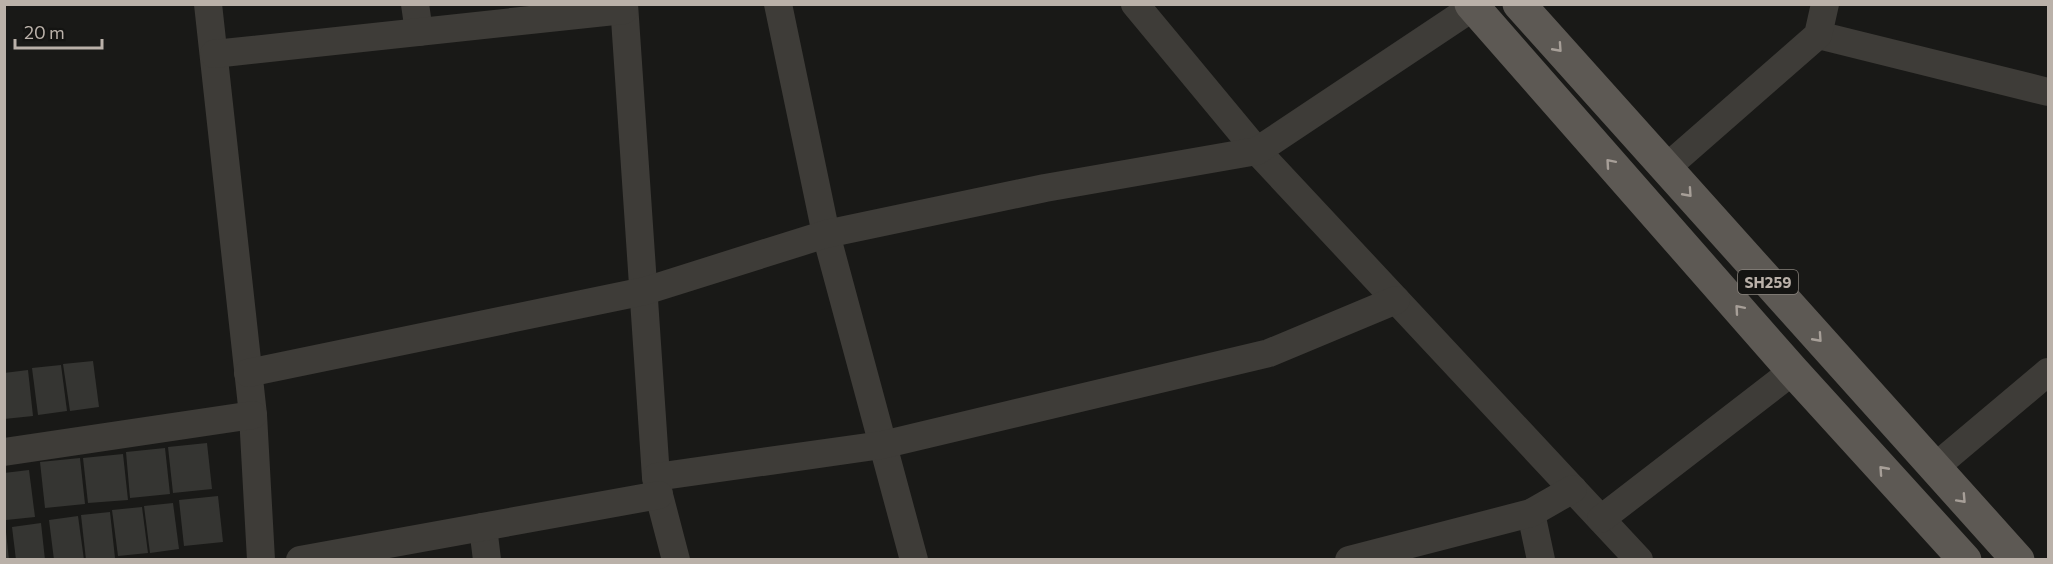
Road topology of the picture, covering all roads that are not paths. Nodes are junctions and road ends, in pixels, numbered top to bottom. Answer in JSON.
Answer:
{"nodes":[{"id":1,"x":208,"y":4,"type":"edge"},
{"id":2,"x":778,"y":4,"type":"edge"},
{"id":3,"x":1135,"y":4,"type":"edge"},
{"id":4,"x":1519,"y":4,"type":"edge"},
{"id":5,"x":1825,"y":4,"type":"edge"},
{"id":6,"x":1472,"y":6,"type":"edge"},
{"id":7,"x":624,"y":7,"type":"edge"},
{"id":8,"x":417,"y":18,"type":"edge"},
{"id":9,"x":1818,"y":35,"type":"junction"},
{"id":10,"x":214,"y":54,"type":"junction"},
{"id":11,"x":2049,"y":92,"type":"edge"},
{"id":12,"x":1257,"y":151,"type":"junction"},
{"id":13,"x":1666,"y":168,"type":"junction"},
{"id":14,"x":826,"y":234,"type":"junction"},
{"id":15,"x":645,"y":291,"type":"junction"},
{"id":16,"x":1396,"y":300,"type":"junction"},
{"id":17,"x":1793,"y":372,"type":"junction"},
{"id":18,"x":2049,"y":372,"type":"edge"},
{"id":19,"x":248,"y":373,"type":"junction"},
{"id":20,"x":253,"y":415,"type":"junction"},
{"id":21,"x":882,"y":444,"type":"junction"},
{"id":22,"x":4,"y":452,"type":"edge"},
{"id":23,"x":1934,"y":468,"type":"junction"},
{"id":24,"x":658,"y":486,"type":"junction"},
{"id":25,"x":1573,"y":489,"type":"junction"},
{"id":26,"x":1531,"y":513,"type":"junction"},
{"id":27,"x":1601,"y":519,"type":"junction"},
{"id":28,"x":483,"y":527,"type":"junction"},
{"id":29,"x":261,"y":560,"type":"edge"},
{"id":30,"x":300,"y":560,"type":"edge"},
{"id":31,"x":487,"y":560,"type":"edge"},
{"id":32,"x":676,"y":560,"type":"edge"},
{"id":33,"x":914,"y":560,"type":"edge"},
{"id":34,"x":1349,"y":560,"type":"edge"},
{"id":35,"x":1541,"y":560,"type":"edge"},
{"id":36,"x":1639,"y":560,"type":"edge"},
{"id":37,"x":1965,"y":560,"type":"edge"},
{"id":38,"x":2018,"y":560,"type":"edge"}],
"edges":[{"from":1,"to":10,"type":"street"},
{"from":2,"to":14,"type":"street"},
{"from":3,"to":12,"type":"street"},
{"from":4,"to":13,"type":"main road","number":"SH259","one_way":true},
{"from":5,"to":9,"type":"street"},
{"from":6,"to":12,"type":"street"},
{"from":17,"to":6,"type":"main road","number":"SH259","one_way":true},
{"from":7,"to":8,"type":"street"},
{"from":7,"to":15,"type":"street"},
{"from":8,"to":10,"type":"street"},
{"from":9,"to":11,"type":"street"},
{"from":9,"to":13,"type":"street"},
{"from":10,"to":19,"type":"street"},
{"from":12,"to":14,"type":"street"},
{"from":12,"to":16,"type":"street"},
{"from":13,"to":23,"type":"main road","number":"SH259","one_way":true},
{"from":14,"to":15,"type":"street"},
{"from":14,"to":21,"type":"street"},
{"from":15,"to":19,"type":"street"},
{"from":15,"to":24,"type":"street"},
{"from":16,"to":21,"type":"street"},
{"from":16,"to":25,"type":"street"},
{"from":17,"to":27,"type":"street"},
{"from":37,"to":17,"type":"main road","number":"SH259","one_way":true},
{"from":18,"to":23,"type":"street"},
{"from":19,"to":20,"type":"street"},
{"from":20,"to":22,"type":"street"},
{"from":20,"to":29,"type":"street"},
{"from":21,"to":24,"type":"street"},
{"from":21,"to":33,"type":"street"},
{"from":23,"to":38,"type":"main road","number":"SH259","one_way":true},
{"from":24,"to":28,"type":"street"},
{"from":24,"to":32,"type":"street"},
{"from":25,"to":26,"type":"street"},
{"from":25,"to":27,"type":"street"},
{"from":26,"to":34,"type":"street"},
{"from":26,"to":35,"type":"street"},
{"from":27,"to":36,"type":"street"},
{"from":28,"to":30,"type":"street"},
{"from":28,"to":31,"type":"street"}]}
